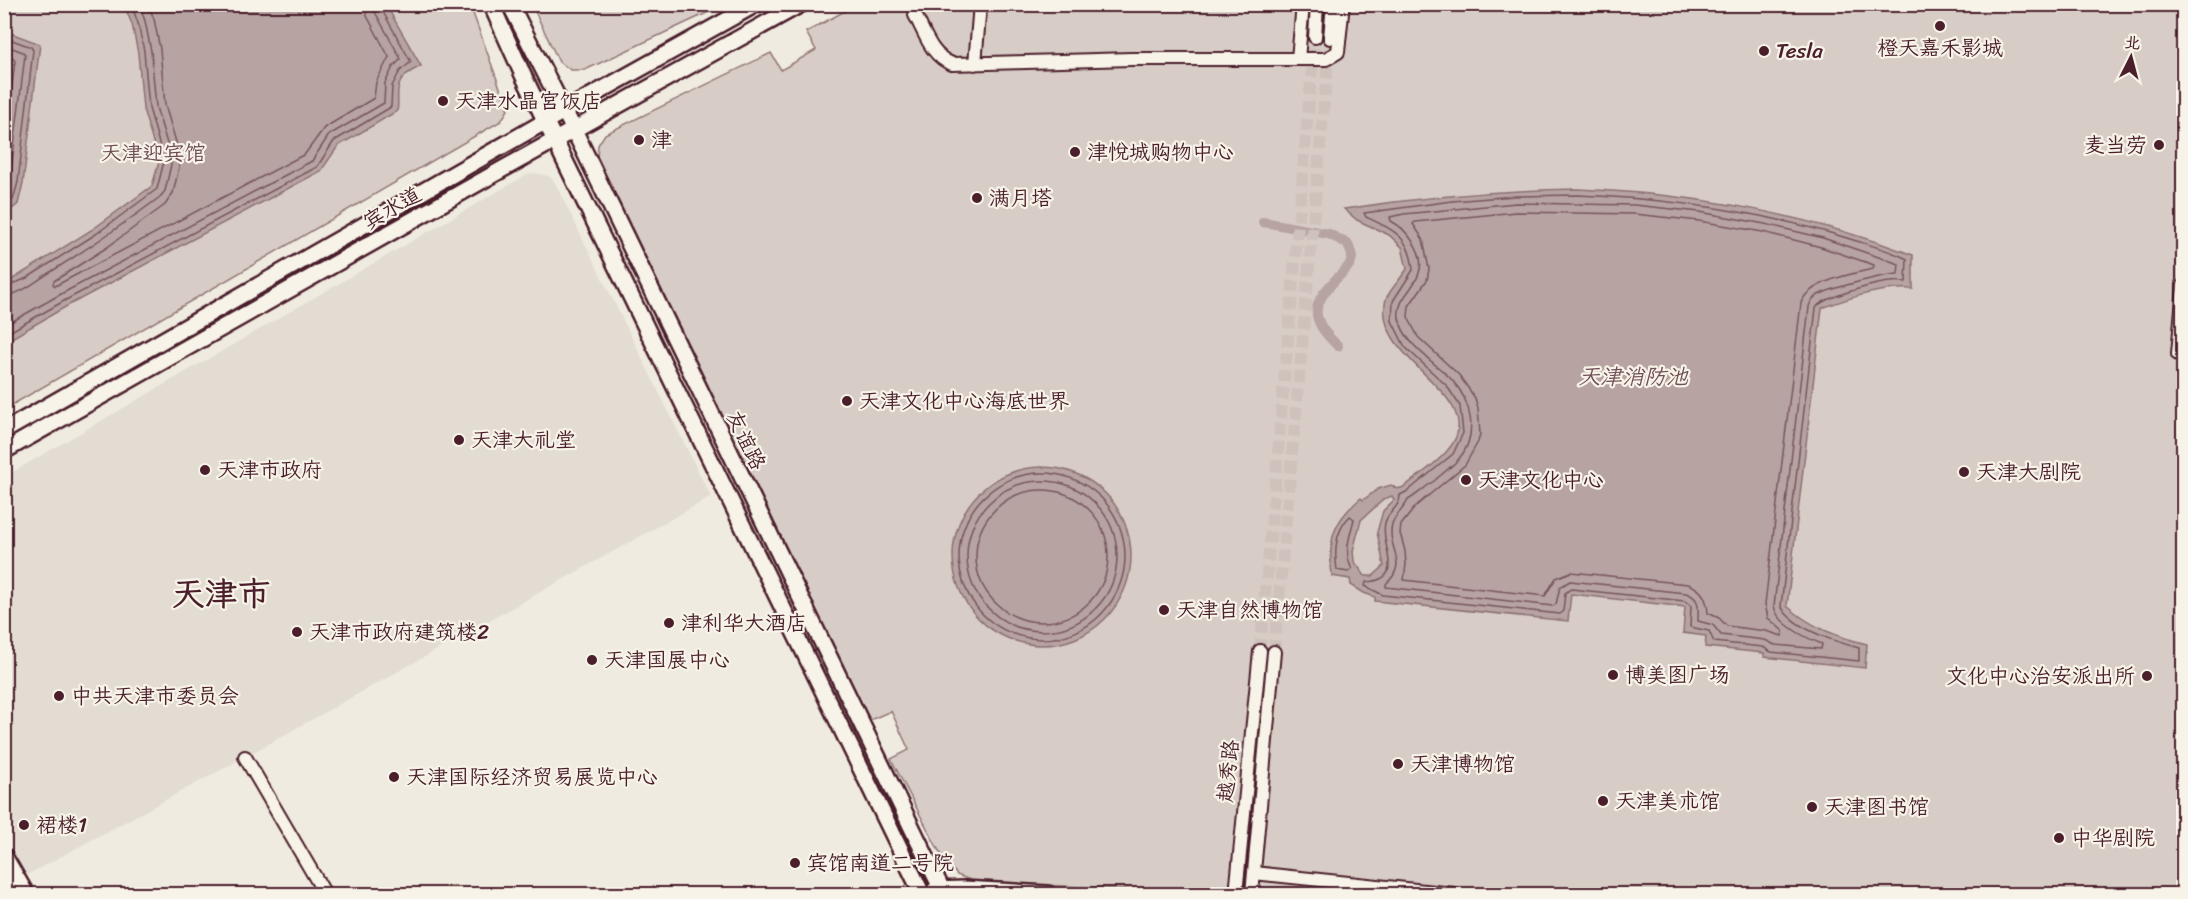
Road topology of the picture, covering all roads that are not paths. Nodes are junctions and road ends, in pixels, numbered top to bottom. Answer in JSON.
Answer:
{"nodes":[{"id":1,"x":491,"y":4,"type":"edge"},
{"id":2,"x":510,"y":4,"type":"edge"},
{"id":3,"x":756,"y":4,"type":"edge"},
{"id":4,"x":801,"y":4,"type":"edge"},
{"id":5,"x":980,"y":4,"type":"edge"},
{"id":6,"x":987,"y":4,"type":"edge"},
{"id":7,"x":1303,"y":4,"type":"edge"},
{"id":8,"x":1317,"y":4,"type":"edge"},
{"id":9,"x":1333,"y":4,"type":"edge"},
{"id":10,"x":1343,"y":4,"type":"edge"},
{"id":11,"x":917,"y":14,"type":"dead end"},
{"id":12,"x":1315,"y":37,"type":"tunnel mouth"},
{"id":13,"x":1330,"y":38,"type":"tunnel mouth"},
{"id":14,"x":1298,"y":58,"type":"junction"},
{"id":15,"x":978,"y":61,"type":"junction"},
{"id":16,"x":564,"y":111,"type":"junction"},
{"id":17,"x":546,"y":121,"type":"junction"},
{"id":18,"x":574,"y":130,"type":"junction"},
{"id":19,"x":556,"y":140,"type":"junction"},
{"id":20,"x":2184,"y":285,"type":"edge"},
{"id":21,"x":2184,"y":355,"type":"edge"},
{"id":22,"x":4,"y":431,"type":"edge"},
{"id":23,"x":4,"y":451,"type":"edge"},
{"id":24,"x":1260,"y":651,"type":"tunnel mouth"},
{"id":25,"x":1274,"y":652,"type":"tunnel mouth"},
{"id":26,"x":245,"y":757,"type":"dead end"},
{"id":27,"x":4,"y":856,"type":"edge"},
{"id":28,"x":1254,"y":873,"type":"junction"},
{"id":29,"x":7,"y":875,"type":"edge"},
{"id":30,"x":943,"y":892,"type":"edge"},
{"id":31,"x":13,"y":894,"type":"edge"},
{"id":32,"x":26,"y":894,"type":"edge"},
{"id":33,"x":325,"y":894,"type":"edge"},
{"id":34,"x":921,"y":894,"type":"edge"},
{"id":35,"x":1048,"y":894,"type":"edge"},
{"id":36,"x":1236,"y":894,"type":"edge"},
{"id":37,"x":1252,"y":894,"type":"edge"},
{"id":38,"x":1454,"y":894,"type":"edge"}],
"edges":[{"from":1,"to":17,"type":"main road","name":"友谊路"},
{"from":2,"to":16,"type":"main road","name":"友谊路"},
{"from":3,"to":16,"type":"main road","name":"宾水道"},
{"from":4,"to":18,"type":"main road","name":"宾水道"},
{"from":5,"to":15,"type":"street"},
{"from":6,"to":15,"type":"street"},
{"from":7,"to":14,"type":"street"},
{"from":8,"to":12,"type":"street"},
{"from":9,"to":13,"type":"street"},
{"from":10,"to":14,"type":"street"},
{"from":11,"to":15,"type":"street"},
{"from":14,"to":15,"type":"street"},
{"from":16,"to":17,"type":"main road","name":"宾水道"},
{"from":16,"to":18,"type":"main road","name":"友谊路"},
{"from":17,"to":19,"type":"main road","name":"友谊路"},
{"from":17,"to":22,"type":"main road","name":"宾水道"},
{"from":18,"to":19,"type":"main road","name":"宾水道"},
{"from":18,"to":30,"type":"main road","name":"友谊路"},
{"from":19,"to":23,"type":"main road","name":"宾水道"},
{"from":19,"to":34,"type":"main road","name":"友谊路"},
{"from":20,"to":21,"type":"street"},
{"from":24,"to":36,"type":"street","name":"越秀路"},
{"from":25,"to":28,"type":"street","name":"越秀路"},
{"from":26,"to":33,"type":"street"},
{"from":27,"to":29,"type":"main road"},
{"from":28,"to":37,"type":"street","name":"越秀路"},
{"from":28,"to":38,"type":"street"},
{"from":29,"to":31,"type":"main road"},
{"from":29,"to":32,"type":"main road"},
{"from":30,"to":34,"type":"main road"},
{"from":30,"to":35,"type":"main road"}]}
